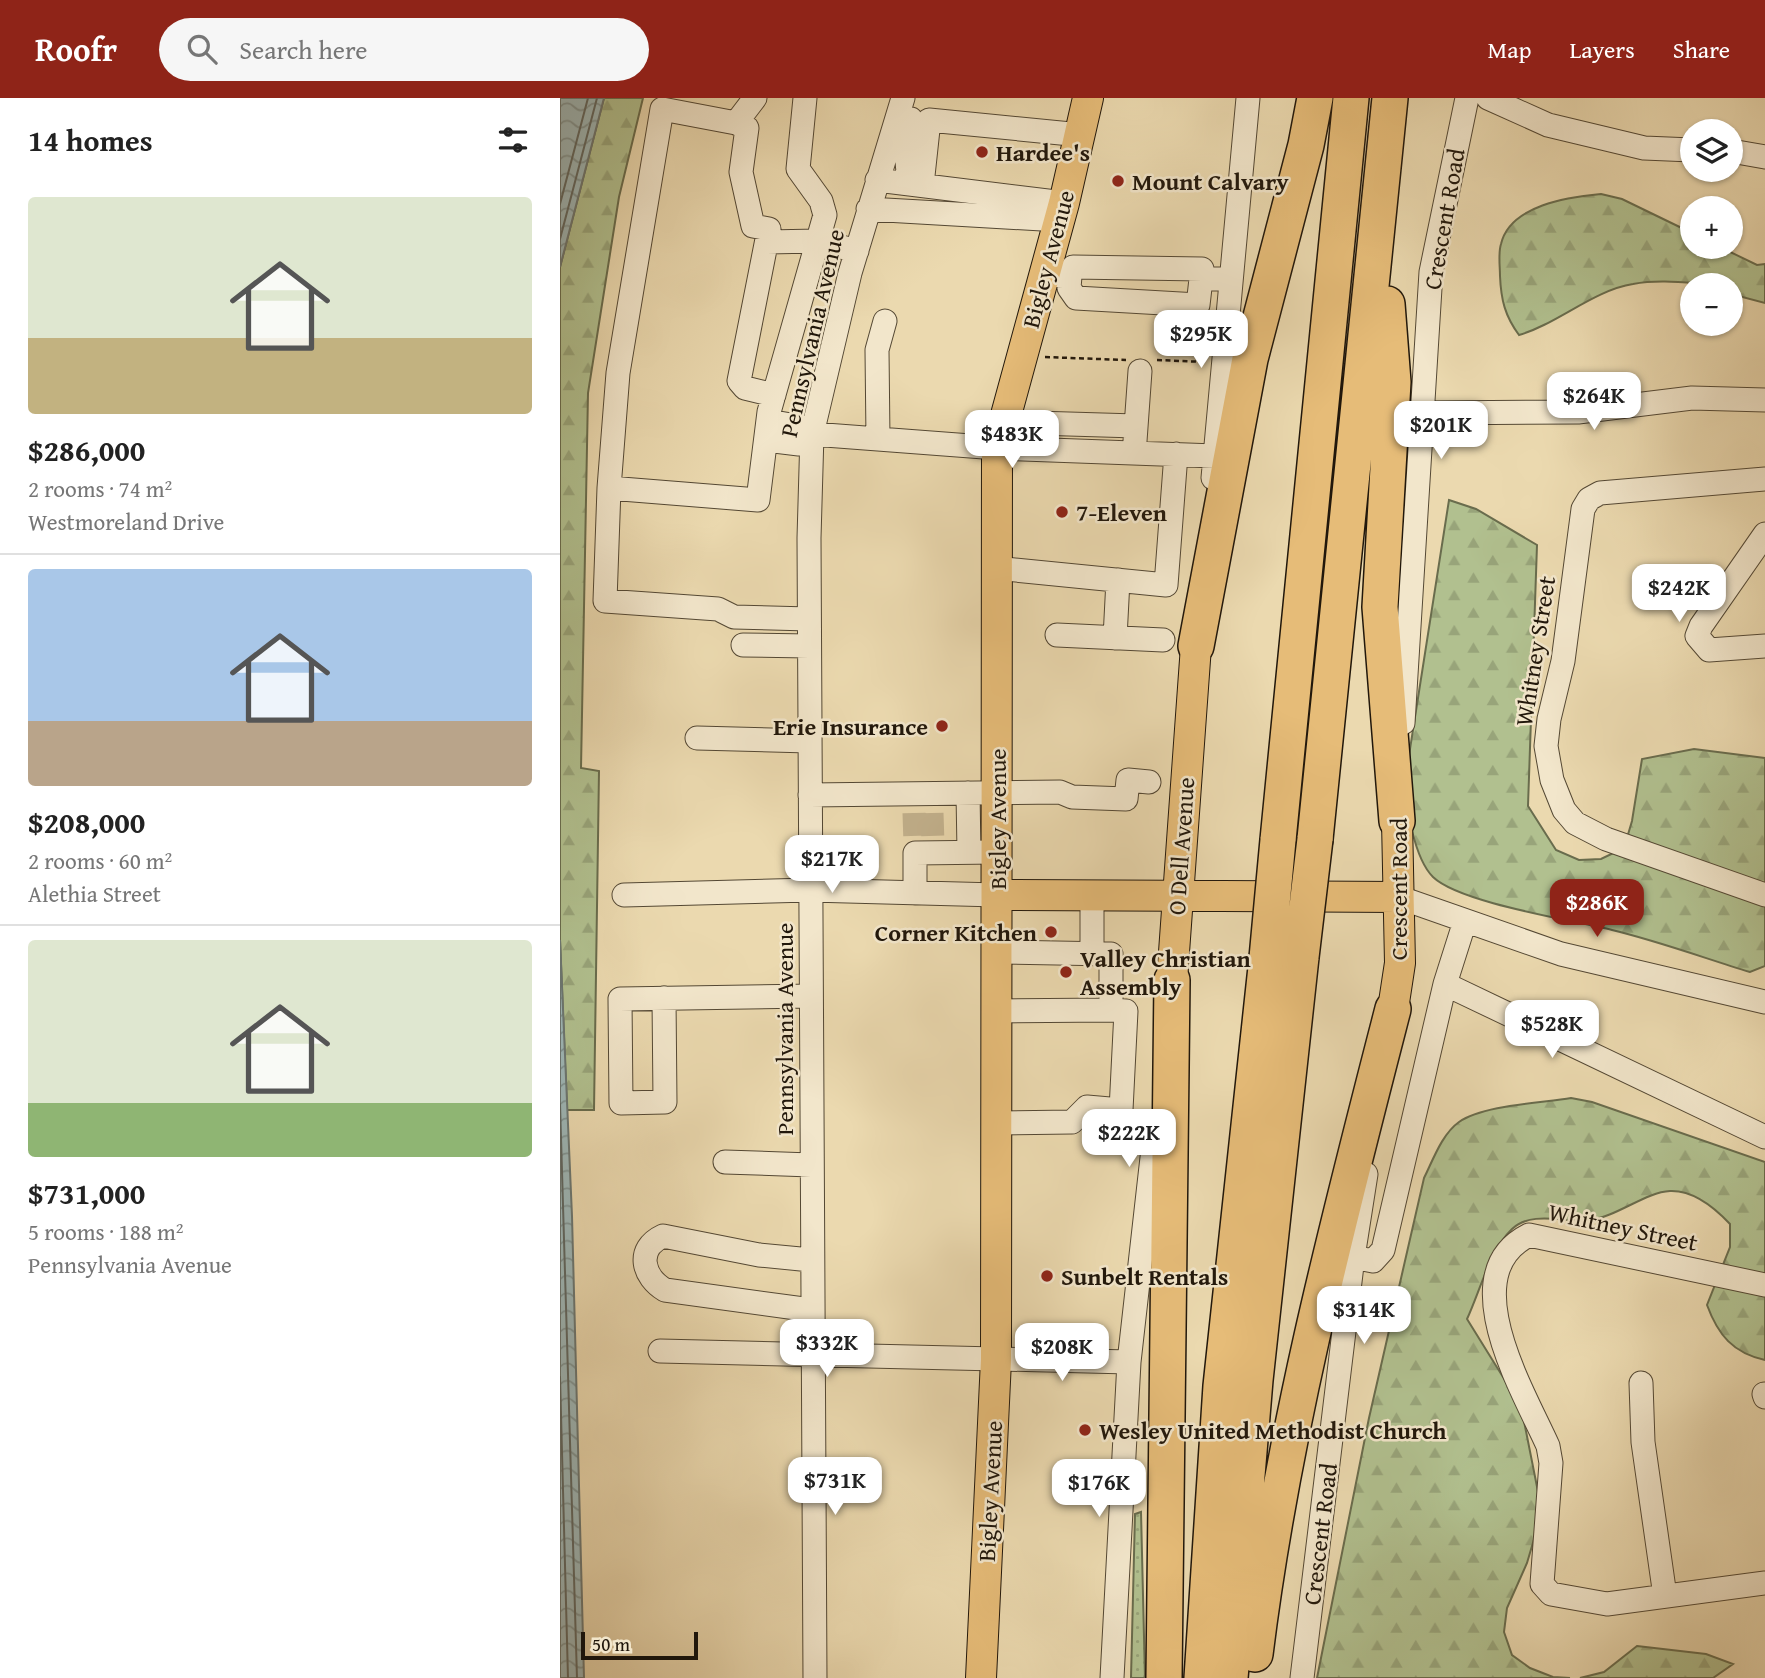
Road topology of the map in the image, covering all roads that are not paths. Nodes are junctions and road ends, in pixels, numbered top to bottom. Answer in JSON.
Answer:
{"nodes":[{"id":1,"x":755,"y":98,"type":"edge"},
{"id":2,"x":805,"y":98,"type":"edge"},
{"id":3,"x":1088,"y":98,"type":"edge"},
{"id":4,"x":1248,"y":98,"type":"edge"},
{"id":5,"x":1315,"y":98,"type":"edge"},
{"id":6,"x":1351,"y":98,"type":"edge"},
{"id":7,"x":1390,"y":98,"type":"edge"},
{"id":8,"x":1467,"y":98,"type":"edge"},
{"id":9,"x":1488,"y":98,"type":"edge"},
{"id":10,"x":914,"y":111,"type":"edge"},
{"id":11,"x":736,"y":123,"type":"junction"},
{"id":12,"x":1081,"y":135,"type":"junction"},
{"id":13,"x":1680,"y":150,"type":"edge"},
{"id":14,"x":1743,"y":153,"type":"edge"},
{"id":15,"x":1765,"y":157,"type":"edge"},
{"id":16,"x":877,"y":180,"type":"junction"},
{"id":17,"x":915,"y":185,"type":"junction"},
{"id":18,"x":869,"y":209,"type":"junction"},
{"id":19,"x":1062,"y":211,"type":"junction"},
{"id":20,"x":1380,"y":215,"type":"junction"},
{"id":21,"x":818,"y":241,"type":"junction"},
{"id":22,"x":767,"y":242,"type":"junction"},
{"id":23,"x":857,"y":251,"type":"junction"},
{"id":24,"x":1057,"y":275,"type":"junction"},
{"id":25,"x":1200,"y":279,"type":"junction"},
{"id":26,"x":1231,"y":279,"type":"junction"},
{"id":27,"x":885,"y":321,"type":"dead end"},
{"id":28,"x":1140,"y":371,"type":"dead end"},
{"id":29,"x":774,"y":395,"type":"junction"},
{"id":30,"x":1765,"y":400,"type":"edge"},
{"id":31,"x":1423,"y":413,"type":"junction"},
{"id":32,"x":1035,"y":423,"type":"dead end"},
{"id":33,"x":1136,"y":426,"type":"junction"},
{"id":34,"x":767,"y":430,"type":"junction"},
{"id":35,"x":812,"y":434,"type":"junction"},
{"id":36,"x":878,"y":439,"type":"junction"},
{"id":37,"x":997,"y":448,"type":"junction"},
{"id":38,"x":1134,"y":453,"type":"junction"},
{"id":39,"x":1176,"y":454,"type":"junction"},
{"id":40,"x":1215,"y":456,"type":"junction"},
{"id":41,"x":1765,"y":479,"type":"edge"},
{"id":42,"x":609,"y":488,"type":"junction"},
{"id":43,"x":1765,"y":534,"type":"edge"},
{"id":44,"x":995,"y":568,"type":"junction"},
{"id":45,"x":1118,"y":580,"type":"junction"},
{"id":46,"x":809,"y":619,"type":"junction"},
{"id":47,"x":1057,"y":635,"type":"dead end"},
{"id":48,"x":1115,"y":638,"type":"junction"},
{"id":49,"x":1180,"y":643,"type":"junction"},
{"id":50,"x":743,"y":645,"type":"dead end"},
{"id":51,"x":809,"y":646,"type":"junction"},
{"id":52,"x":1765,"y":646,"type":"edge"},
{"id":53,"x":697,"y":738,"type":"dead end"},
{"id":54,"x":810,"y":741,"type":"junction"},
{"id":55,"x":1149,"y":782,"type":"dead end"},
{"id":56,"x":982,"y":792,"type":"junction"},
{"id":57,"x":810,"y":795,"type":"junction"},
{"id":58,"x":1397,"y":821,"type":"junction"},
{"id":59,"x":983,"y":852,"type":"junction"},
{"id":60,"x":810,"y":890,"type":"junction"},
{"id":61,"x":915,"y":893,"type":"junction"},
{"id":62,"x":624,"y":895,"type":"dead end"},
{"id":63,"x":997,"y":895,"type":"junction"},
{"id":64,"x":1092,"y":895,"type":"junction"},
{"id":65,"x":1765,"y":895,"type":"edge"},
{"id":66,"x":1177,"y":896,"type":"junction"},
{"id":67,"x":1398,"y":897,"type":"junction"},
{"id":68,"x":1465,"y":922,"type":"junction"},
{"id":69,"x":997,"y":952,"type":"junction"},
{"id":70,"x":1092,"y":953,"type":"junction"},
{"id":71,"x":1172,"y":980,"type":"junction"},
{"id":72,"x":1445,"y":984,"type":"junction"},
{"id":73,"x":810,"y":996,"type":"junction"},
{"id":74,"x":664,"y":998,"type":"junction"},
{"id":75,"x":1765,"y":1002,"type":"edge"},
{"id":76,"x":1393,"y":1009,"type":"junction"},
{"id":77,"x":1111,"y":1010,"type":"junction"},
{"id":78,"x":997,"y":1011,"type":"junction"},
{"id":79,"x":997,"y":1123,"type":"junction"},
{"id":80,"x":1765,"y":1137,"type":"edge"},
{"id":81,"x":725,"y":1162,"type":"dead end"},
{"id":82,"x":811,"y":1165,"type":"junction"},
{"id":83,"x":1353,"y":1257,"type":"junction"},
{"id":84,"x":811,"y":1260,"type":"junction"},
{"id":85,"x":1765,"y":1285,"type":"edge"},
{"id":86,"x":811,"y":1310,"type":"junction"},
{"id":87,"x":660,"y":1351,"type":"dead end"},
{"id":88,"x":812,"y":1357,"type":"junction"},
{"id":89,"x":996,"y":1360,"type":"junction"},
{"id":90,"x":1129,"y":1362,"type":"junction"},
{"id":91,"x":1640,"y":1383,"type":"dead end"},
{"id":92,"x":1765,"y":1583,"type":"edge"},
{"id":93,"x":1665,"y":1596,"type":"junction"},
{"id":94,"x":814,"y":1678,"type":"edge"},
{"id":95,"x":981,"y":1678,"type":"edge"},
{"id":96,"x":1112,"y":1678,"type":"edge"},
{"id":97,"x":1164,"y":1678,"type":"edge"},
{"id":98,"x":1202,"y":1678,"type":"edge"},
{"id":99,"x":1230,"y":1678,"type":"edge"},
{"id":100,"x":1252,"y":1678,"type":"edge"},
{"id":101,"x":1302,"y":1678,"type":"edge"}],
"edges":[{"from":1,"to":11,"type":"street"},
{"from":2,"to":21,"type":"street"},
{"from":3,"to":12,"type":"main road","name":"Bigley Avenue"},
{"from":4,"to":26,"type":"street","name":"O Dell Avenue"},
{"from":5,"to":49,"type":"highway"},
{"from":6,"to":98,"type":"highway","bridge":true},
{"from":7,"to":20,"type":"highway"},
{"from":8,"to":31,"type":"street","name":"Crescent Road"},
{"from":9,"to":13,"type":"street"},
{"from":10,"to":12,"type":"street"},
{"from":10,"to":16,"type":"street","name":"Pennsylvania Avenue"},
{"from":10,"to":17,"type":"street"},
{"from":11,"to":22,"type":"street"},
{"from":11,"to":42,"type":"street"},
{"from":12,"to":19,"type":"main road","name":"Bigley Avenue"},
{"from":14,"to":15,"type":"street"},
{"from":16,"to":17,"type":"street"},
{"from":16,"to":18,"type":"street","name":"Pennsylvania Avenue"},
{"from":17,"to":19,"type":"street"},
{"from":18,"to":19,"type":"street"},
{"from":18,"to":23,"type":"street","name":"Pennsylvania Avenue"},
{"from":19,"to":24,"type":"main road","name":"Bigley Avenue"},
{"from":20,"to":58,"type":"highway"},
{"from":20,"to":99,"type":"highway","bridge":true},
{"from":21,"to":22,"type":"street"},
{"from":21,"to":23,"type":"street"},
{"from":21,"to":29,"type":"street"},
{"from":22,"to":29,"type":"street"},
{"from":23,"to":35,"type":"street","name":"Pennsylvania Avenue"},
{"from":24,"to":25,"type":"street"},
{"from":24,"to":25,"type":"street"},
{"from":24,"to":37,"type":"main road","name":"Bigley Avenue"},
{"from":25,"to":26,"type":"street"},
{"from":26,"to":40,"type":"street","name":"O Dell Avenue"},
{"from":27,"to":36,"type":"street"},
{"from":28,"to":33,"type":"street"},
{"from":29,"to":34,"type":"street"},
{"from":30,"to":31,"type":"street"},
{"from":31,"to":58,"type":"street","name":"Crescent Road"},
{"from":32,"to":33,"type":"street"},
{"from":33,"to":38,"type":"street"},
{"from":34,"to":35,"type":"street"},
{"from":34,"to":42,"type":"street"},
{"from":35,"to":36,"type":"street"},
{"from":35,"to":46,"type":"street","name":"Pennsylvania Avenue"},
{"from":36,"to":37,"type":"street"},
{"from":37,"to":38,"type":"street"},
{"from":37,"to":44,"type":"main road","name":"Bigley Avenue"},
{"from":38,"to":39,"type":"street"},
{"from":39,"to":40,"type":"street"},
{"from":39,"to":45,"type":"street"},
{"from":40,"to":49,"type":"street","name":"O Dell Avenue"},
{"from":41,"to":65,"type":"street","name":"Whitney Street"},
{"from":42,"to":46,"type":"street"},
{"from":43,"to":52,"type":"street"},
{"from":44,"to":45,"type":"street"},
{"from":44,"to":56,"type":"main road","name":"Bigley Avenue"},
{"from":45,"to":48,"type":"street"},
{"from":46,"to":51,"type":"street","name":"Pennsylvania Avenue"},
{"from":47,"to":48,"type":"street"},
{"from":48,"to":49,"type":"street"},
{"from":49,"to":66,"type":"main road","name":"O Dell Avenue"},
{"from":50,"to":51,"type":"street"},
{"from":51,"to":54,"type":"street","name":"Pennsylvania Avenue"},
{"from":53,"to":54,"type":"street"},
{"from":54,"to":57,"type":"street","name":"Pennsylvania Avenue"},
{"from":55,"to":56,"type":"street"},
{"from":56,"to":57,"type":"street"},
{"from":56,"to":59,"type":"main road","name":"Bigley Avenue"},
{"from":57,"to":60,"type":"street","name":"Pennsylvania Avenue"},
{"from":58,"to":67,"type":"main road","name":"Crescent Road"},
{"from":59,"to":61,"type":"street"},
{"from":59,"to":63,"type":"main road","name":"Bigley Avenue"},
{"from":60,"to":61,"type":"street"},
{"from":60,"to":62,"type":"street"},
{"from":60,"to":73,"type":"street","name":"Pennsylvania Avenue"},
{"from":61,"to":63,"type":"street"},
{"from":63,"to":64,"type":"main road"},
{"from":63,"to":69,"type":"main road","name":"Bigley Avenue"},
{"from":64,"to":66,"type":"main road"},
{"from":64,"to":70,"type":"street"},
{"from":66,"to":67,"type":"main road"},
{"from":66,"to":71,"type":"main road","name":"O Dell Avenue"},
{"from":67,"to":68,"type":"street"},
{"from":67,"to":76,"type":"main road","name":"Crescent Road"},
{"from":68,"to":72,"type":"street"},
{"from":68,"to":75,"type":"street"},
{"from":69,"to":70,"type":"street"},
{"from":69,"to":78,"type":"main road","name":"Bigley Avenue"},
{"from":70,"to":77,"type":"street"},
{"from":71,"to":90,"type":"street","name":"O Dell Avenue"},
{"from":71,"to":97,"type":"highway"},
{"from":72,"to":80,"type":"street"},
{"from":72,"to":83,"type":"street"},
{"from":73,"to":74,"type":"street"},
{"from":73,"to":82,"type":"street","name":"Pennsylvania Avenue"},
{"from":74,"to":74,"type":"street"},
{"from":76,"to":83,"type":"street","name":"Crescent Road"},
{"from":76,"to":100,"type":"highway"},
{"from":77,"to":78,"type":"street"},
{"from":77,"to":79,"type":"street"},
{"from":78,"to":79,"type":"main road","name":"Bigley Avenue"},
{"from":79,"to":89,"type":"main road","name":"Bigley Avenue"},
{"from":81,"to":82,"type":"street"},
{"from":82,"to":84,"type":"street","name":"Pennsylvania Avenue"},
{"from":83,"to":101,"type":"street","name":"Crescent Road"},
{"from":84,"to":86,"type":"street","name":"Pennsylvania Avenue"},
{"from":84,"to":86,"type":"street"},
{"from":85,"to":93,"type":"street","name":"Whitney Street"},
{"from":86,"to":88,"type":"street","name":"Pennsylvania Avenue"},
{"from":87,"to":88,"type":"street"},
{"from":88,"to":89,"type":"street"},
{"from":88,"to":94,"type":"street","name":"Pennsylvania Avenue"},
{"from":89,"to":90,"type":"street"},
{"from":89,"to":95,"type":"main road","name":"Bigley Avenue"},
{"from":90,"to":96,"type":"street","name":"O Dell Avenue"},
{"from":91,"to":93,"type":"street"},
{"from":92,"to":93,"type":"street","name":"Whitney Street"}]}
